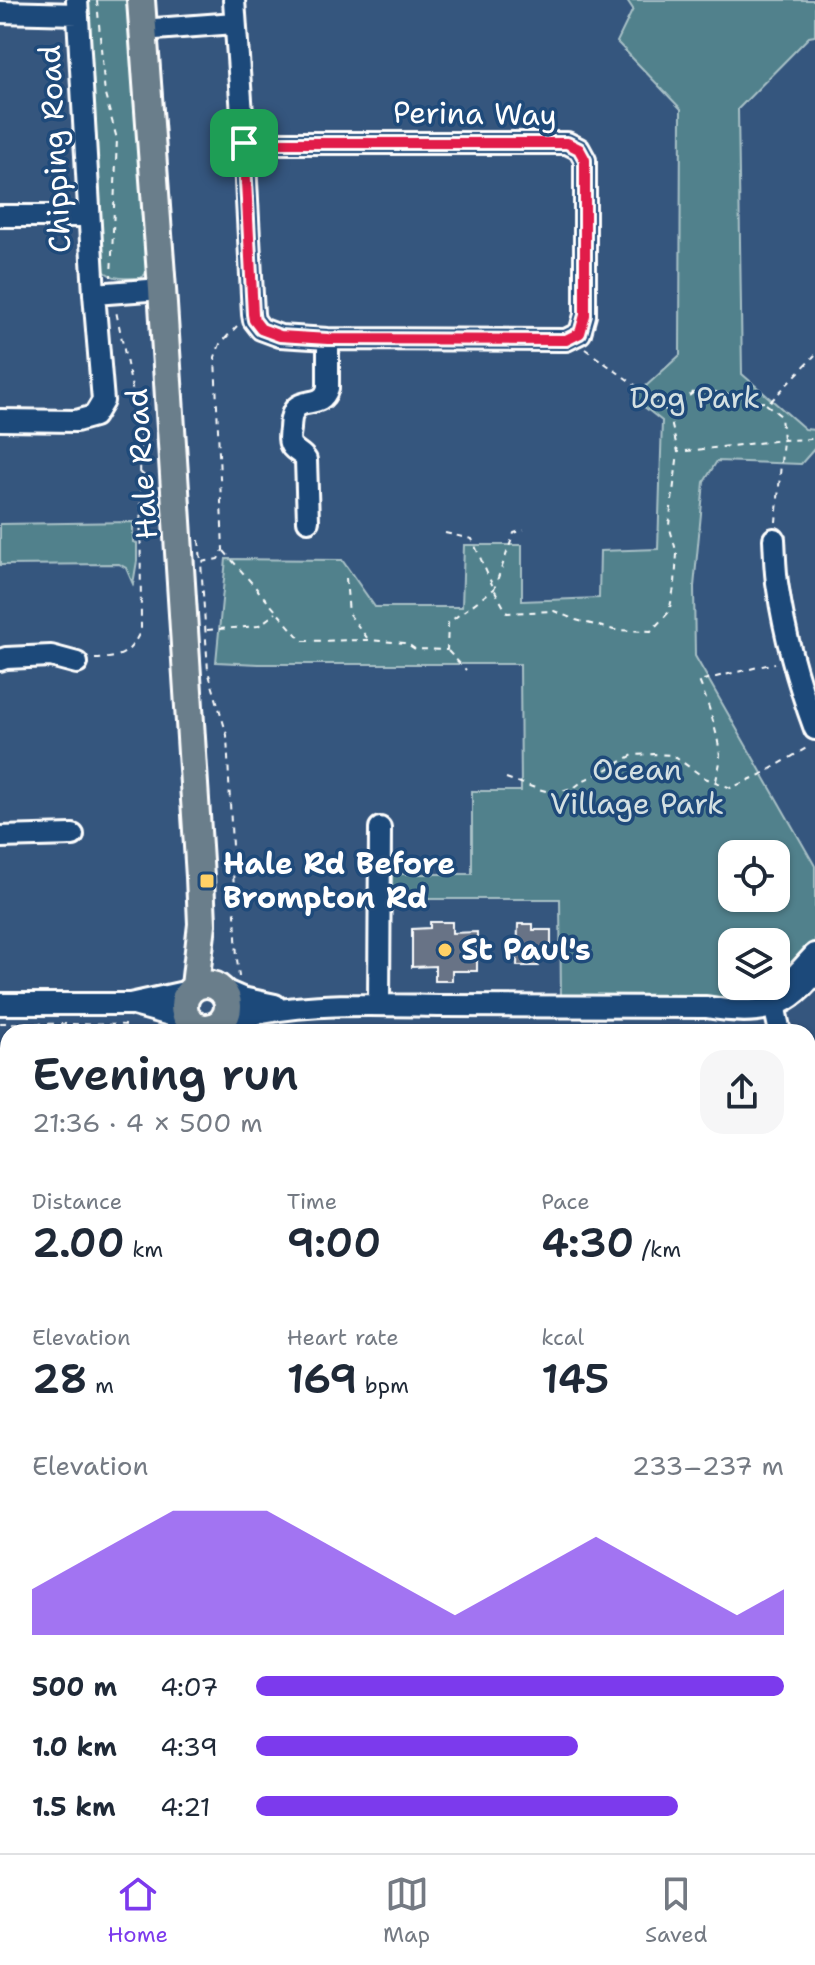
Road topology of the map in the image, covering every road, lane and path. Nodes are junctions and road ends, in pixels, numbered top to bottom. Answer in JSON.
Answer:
{"nodes":[{"id":1,"x":97,"y":0,"type":"edge"},
{"id":2,"x":141,"y":0,"type":"edge"},
{"id":3,"x":234,"y":0,"type":"edge"},
{"id":4,"x":77,"y":7,"type":"edge"},
{"id":5,"x":0,"y":12,"type":"edge"},
{"id":6,"x":235,"y":23,"type":"junction"},
{"id":7,"x":142,"y":30,"type":"junction"},
{"id":8,"x":244,"y":143,"type":"junction"},
{"id":9,"x":0,"y":216,"type":"edge"},
{"id":10,"x":89,"y":216,"type":"junction"},
{"id":11,"x":162,"y":289,"type":"junction"},
{"id":12,"x":103,"y":293,"type":"junction"},
{"id":13,"x":252,"y":324,"type":"junction"},
{"id":14,"x":580,"y":333,"type":"junction"},
{"id":15,"x":328,"y":339,"type":"junction"},
{"id":16,"x":815,"y":355,"type":"edge"},
{"id":17,"x":765,"y":403,"type":"junction"},
{"id":18,"x":669,"y":413,"type":"junction"},
{"id":19,"x":0,"y":420,"type":"edge"},
{"id":20,"x":815,"y":439,"type":"edge"},
{"id":21,"x":783,"y":440,"type":"junction"},
{"id":22,"x":678,"y":452,"type":"junction"},
{"id":23,"x":308,"y":521,"type":"dead end"},
{"id":24,"x":524,"y":530,"type":"dead end"},
{"id":25,"x":445,"y":533,"type":"dead end"},
{"id":26,"x":774,"y":539,"type":"joint"},
{"id":27,"x":223,"y":550,"type":"junction"},
{"id":28,"x":346,"y":578,"type":"dead end"},
{"id":29,"x":494,"y":589,"type":"junction"},
{"id":30,"x":276,"y":612,"type":"junction"},
{"id":31,"x":206,"y":630,"type":"junction"},
{"id":32,"x":369,"y":640,"type":"junction"},
{"id":33,"x":447,"y":650,"type":"junction"},
{"id":34,"x":793,"y":658,"type":"junction"},
{"id":35,"x":0,"y":660,"type":"edge"},
{"id":36,"x":77,"y":663,"type":"joint"},
{"id":37,"x":466,"y":670,"type":"dead end"},
{"id":38,"x":815,"y":729,"type":"edge"},
{"id":39,"x":815,"y":743,"type":"edge"},
{"id":40,"x":506,"y":778,"type":"dead end"},
{"id":41,"x":716,"y":782,"type":"junction"},
{"id":42,"x":380,"y":828,"type":"dead end"},
{"id":43,"x":73,"y":835,"type":"dead end"},
{"id":44,"x":0,"y":837,"type":"edge"},
{"id":45,"x":815,"y":954,"type":"edge"},
{"id":46,"x":815,"y":973,"type":"edge"},
{"id":47,"x":790,"y":982,"type":"edge"},
{"id":48,"x":790,"y":993,"type":"edge"},
{"id":49,"x":750,"y":1000,"type":"edge"},
{"id":50,"x":770,"y":1000,"type":"edge"},
{"id":51,"x":0,"y":1004,"type":"edge"},
{"id":52,"x":379,"y":1005,"type":"junction"},
{"id":53,"x":209,"y":1007,"type":"edge"},
{"id":54,"x":291,"y":1008,"type":"junction"},
{"id":55,"x":130,"y":1014,"type":"junction"},
{"id":56,"x":0,"y":1023,"type":"edge"},
{"id":57,"x":778,"y":1024,"type":"edge"}],
"edges":[{"from":1,"to":12,"type":"path"},
{"from":2,"to":7,"type":"main road","name":"Hale Road"},
{"from":3,"to":6,"type":"street"},
{"from":4,"to":5,"type":"street"},
{"from":4,"to":10,"type":"street","name":"Chipping Road"},
{"from":6,"to":7,"type":"street"},
{"from":6,"to":8,"type":"street"},
{"from":7,"to":11,"type":"main road","name":"Hale Road"},
{"from":8,"to":13,"type":"street"},
{"from":8,"to":14,"type":"street","name":"Perina Way"},
{"from":9,"to":10,"type":"street"},
{"from":10,"to":12,"type":"street","name":"Chipping Road"},
{"from":11,"to":12,"type":"street"},
{"from":11,"to":53,"type":"main road","name":"Hale Road"},
{"from":12,"to":19,"type":"street","name":"Chipping Road"},
{"from":12,"to":36,"type":"path"},
{"from":13,"to":15,"type":"street"},
{"from":13,"to":27,"type":"path"},
{"from":14,"to":15,"type":"street"},
{"from":14,"to":18,"type":"path"},
{"from":15,"to":23,"type":"street"},
{"from":16,"to":17,"type":"path"},
{"from":17,"to":18,"type":"path"},
{"from":17,"to":21,"type":"path"},
{"from":18,"to":22,"type":"path"},
{"from":20,"to":21,"type":"path"},
{"from":21,"to":22,"type":"path"},
{"from":21,"to":26,"type":"path"},
{"from":22,"to":29,"type":"path"},
{"from":24,"to":29,"type":"path"},
{"from":25,"to":29,"type":"path"},
{"from":26,"to":34,"type":"street"},
{"from":27,"to":30,"type":"path"},
{"from":27,"to":31,"type":"path"},
{"from":28,"to":32,"type":"path"},
{"from":29,"to":33,"type":"path"},
{"from":30,"to":31,"type":"path"},
{"from":30,"to":32,"type":"path"},
{"from":31,"to":53,"type":"path"},
{"from":32,"to":33,"type":"path"},
{"from":33,"to":37,"type":"path"},
{"from":34,"to":38,"type":"street"},
{"from":34,"to":41,"type":"path"},
{"from":35,"to":36,"type":"street"},
{"from":39,"to":41,"type":"path"},
{"from":40,"to":41,"type":"path"},
{"from":42,"to":52,"type":"street"},
{"from":43,"to":44,"type":"street"},
{"from":45,"to":47,"type":"street"},
{"from":46,"to":48,"type":"street"},
{"from":49,"to":52,"type":"street"},
{"from":50,"to":57,"type":"street"},
{"from":51,"to":55,"type":"street"},
{"from":52,"to":54,"type":"street"},
{"from":53,"to":54,"type":"street"},
{"from":53,"to":54,"type":"street"},
{"from":53,"to":55,"type":"street"},
{"from":55,"to":56,"type":"path"}]}
